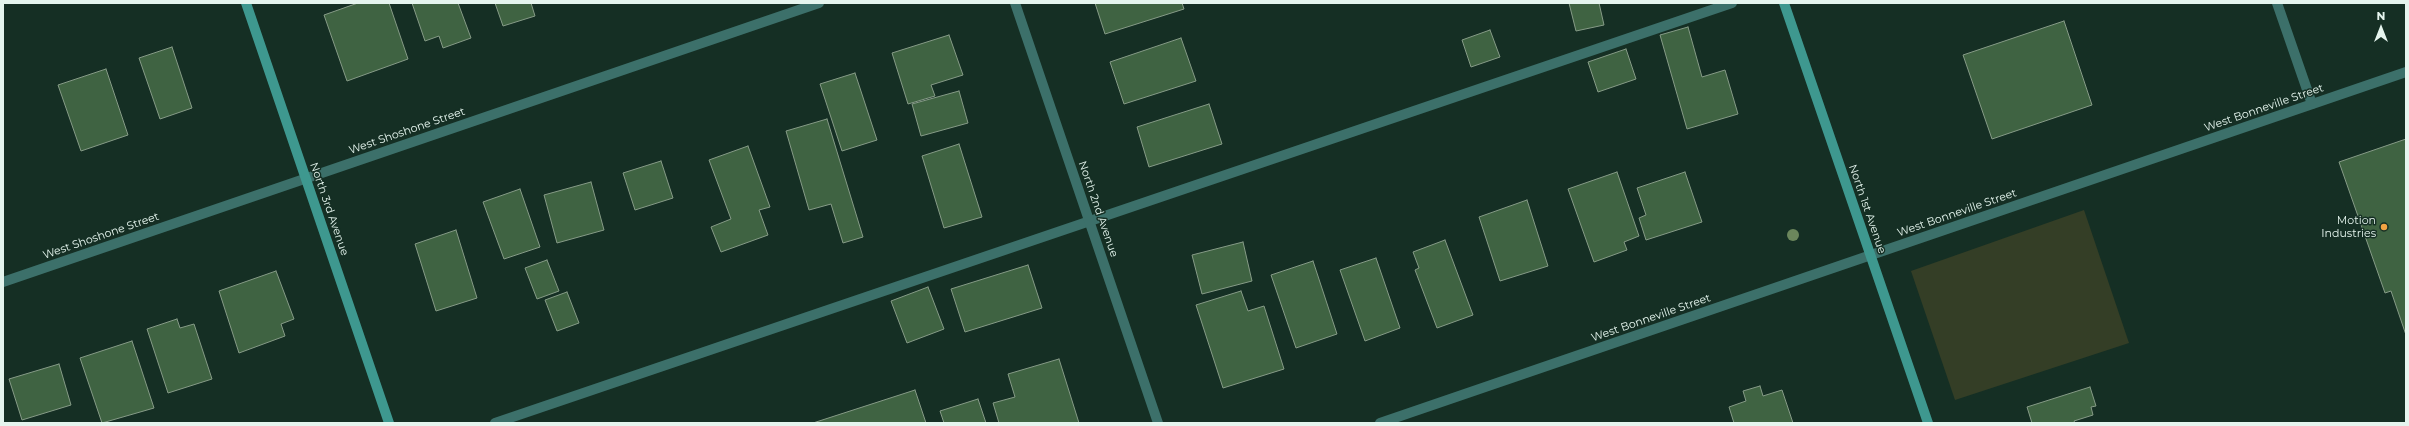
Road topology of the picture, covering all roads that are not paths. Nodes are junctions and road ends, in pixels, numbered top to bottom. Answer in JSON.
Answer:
{"nodes":[{"id":1,"x":246,"y":3,"type":"edge"},
{"id":2,"x":819,"y":3,"type":"edge"},
{"id":3,"x":1015,"y":3,"type":"edge"},
{"id":4,"x":1732,"y":3,"type":"edge"},
{"id":5,"x":1784,"y":3,"type":"edge"},
{"id":6,"x":2277,"y":3,"type":"edge"},
{"id":7,"x":2406,"y":72,"type":"edge"},
{"id":8,"x":2312,"y":104,"type":"junction"},
{"id":9,"x":306,"y":178,"type":"junction"},
{"id":10,"x":1089,"y":220,"type":"junction"},
{"id":11,"x":1871,"y":255,"type":"junction"},
{"id":12,"x":3,"y":282,"type":"edge"},
{"id":13,"x":389,"y":423,"type":"edge"},
{"id":14,"x":495,"y":423,"type":"edge"},
{"id":15,"x":1158,"y":423,"type":"edge"},
{"id":16,"x":1380,"y":423,"type":"edge"},
{"id":17,"x":1928,"y":423,"type":"edge"}],
"edges":[{"from":1,"to":9,"type":"street","name":"North 3rd Avenue"},
{"from":2,"to":9,"type":"street","name":"West Shoshone Street"},
{"from":3,"to":10,"type":"street","name":"North 2nd Avenue"},
{"from":4,"to":10,"type":"street"},
{"from":5,"to":11,"type":"street","name":"North 1st Avenue"},
{"from":6,"to":8,"type":"street"},
{"from":7,"to":8,"type":"street","name":"West Bonneville Street"},
{"from":8,"to":11,"type":"street","name":"West Bonneville Street"},
{"from":9,"to":12,"type":"street","name":"West Shoshone Street"},
{"from":9,"to":13,"type":"street","name":"North 3rd Avenue"},
{"from":10,"to":14,"type":"street"},
{"from":10,"to":15,"type":"street","name":"North 2nd Avenue"},
{"from":11,"to":16,"type":"street","name":"West Bonneville Street"},
{"from":11,"to":17,"type":"street","name":"North 1st Avenue"}]}
